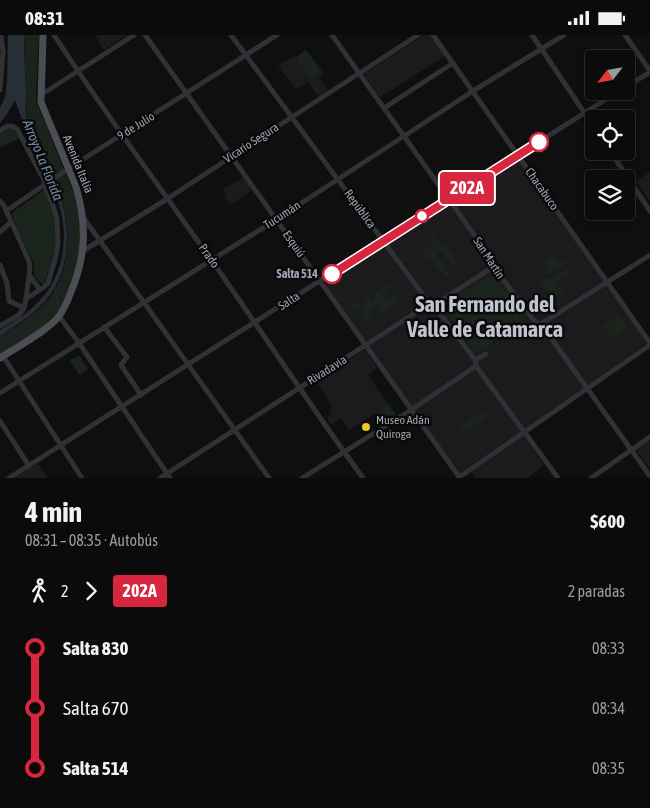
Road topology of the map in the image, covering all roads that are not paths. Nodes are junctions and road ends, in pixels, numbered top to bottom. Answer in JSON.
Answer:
{"nodes":[{"id":1,"x":1,"y":35,"type":"edge"},
{"id":2,"x":43,"y":35,"type":"edge"},
{"id":3,"x":54,"y":35,"type":"edge"},
{"id":4,"x":134,"y":35,"type":"edge"},
{"id":5,"x":145,"y":35,"type":"edge"},
{"id":6,"x":231,"y":35,"type":"edge"},
{"id":7,"x":277,"y":35,"type":"edge"},
{"id":8,"x":332,"y":35,"type":"edge"},
{"id":9,"x":418,"y":35,"type":"edge"},
{"id":10,"x":433,"y":35,"type":"edge"},
{"id":11,"x":532,"y":35,"type":"edge"},
{"id":12,"x":564,"y":35,"type":"edge"},
{"id":13,"x":625,"y":35,"type":"edge"},
{"id":14,"x":541,"y":49,"type":"junction"},
{"id":15,"x":246,"y":55,"type":"junction"},
{"id":16,"x":453,"y":63,"type":"junction"},
{"id":17,"x":78,"y":71,"type":"junction"},
{"id":18,"x":650,"y":71,"type":"edge"},
{"id":19,"x":359,"y":73,"type":"junction"},
{"id":20,"x":635,"y":81,"type":"edge"},
{"id":21,"x":0,"y":90,"type":"edge"},
{"id":22,"x":473,"y":91,"type":"junction"},
{"id":23,"x":40,"y":93,"type":"junction"},
{"id":24,"x":187,"y":93,"type":"junction"},
{"id":25,"x":605,"y":100,"type":"edge"},
{"id":26,"x":384,"y":108,"type":"junction"},
{"id":27,"x":590,"y":110,"type":"edge"},
{"id":28,"x":585,"y":113,"type":"joint"},
{"id":29,"x":292,"y":117,"type":"junction"},
{"id":30,"x":0,"y":131,"type":"edge"},
{"id":31,"x":122,"y":134,"type":"junction"},
{"id":32,"x":405,"y":136,"type":"junction"},
{"id":33,"x":232,"y":156,"type":"junction"},
{"id":34,"x":518,"y":156,"type":"junction"},
{"id":35,"x":616,"y":160,"type":"edge"},
{"id":36,"x":68,"y":169,"type":"junction"},
{"id":37,"x":338,"y":179,"type":"junction"},
{"id":38,"x":48,"y":183,"type":"junction"},
{"id":39,"x":168,"y":199,"type":"junction"},
{"id":40,"x":449,"y":199,"type":"junction"},
{"id":41,"x":0,"y":201,"type":"edge"},
{"id":42,"x":6,"y":211,"type":"junction"},
{"id":43,"x":650,"y":211,"type":"edge"},
{"id":44,"x":83,"y":216,"type":"junction"},
{"id":45,"x":277,"y":219,"type":"junction"},
{"id":46,"x":11,"y":222,"type":"junction"},
{"id":47,"x":0,"y":232,"type":"edge"},
{"id":48,"x":100,"y":241,"type":"junction"},
{"id":49,"x":383,"y":241,"type":"junction"},
{"id":50,"x":83,"y":251,"type":"junction"},
{"id":51,"x":650,"y":255,"type":"edge"},
{"id":52,"x":211,"y":260,"type":"junction"},
{"id":53,"x":494,"y":264,"type":"junction"},
{"id":54,"x":0,"y":265,"type":"edge"},
{"id":55,"x":498,"y":273,"type":"junction"},
{"id":56,"x":30,"y":276,"type":"junction"},
{"id":57,"x":320,"y":281,"type":"junction"},
{"id":58,"x":607,"y":283,"type":"junction"},
{"id":59,"x":40,"y":290,"type":"junction"},
{"id":60,"x":26,"y":299,"type":"junction"},
{"id":61,"x":144,"y":302,"type":"junction"},
{"id":62,"x":432,"y":305,"type":"junction"},
{"id":63,"x":24,"y":308,"type":"junction"},
{"id":64,"x":439,"y":312,"type":"junction"},
{"id":65,"x":59,"y":316,"type":"junction"},
{"id":66,"x":535,"y":322,"type":"junction"},
{"id":67,"x":255,"y":323,"type":"junction"},
{"id":68,"x":541,"y":324,"type":"junction"},
{"id":69,"x":0,"y":326,"type":"edge"},
{"id":70,"x":104,"y":327,"type":"junction"},
{"id":71,"x":520,"y":332,"type":"dead end"},
{"id":72,"x":79,"y":343,"type":"junction"},
{"id":73,"x":650,"y":344,"type":"edge"},
{"id":74,"x":366,"y":346,"type":"junction"},
{"id":75,"x":486,"y":353,"type":"dead end"},
{"id":76,"x":2,"y":357,"type":"edge"},
{"id":77,"x":476,"y":363,"type":"junction"},
{"id":78,"x":188,"y":365,"type":"junction"},
{"id":79,"x":20,"y":381,"type":"junction"},
{"id":80,"x":299,"y":388,"type":"junction"},
{"id":81,"x":587,"y":388,"type":"junction"},
{"id":82,"x":0,"y":393,"type":"edge"},
{"id":83,"x":141,"y":395,"type":"junction"},
{"id":84,"x":122,"y":407,"type":"junction"},
{"id":85,"x":411,"y":409,"type":"junction"},
{"id":86,"x":0,"y":421,"type":"edge"},
{"id":87,"x":234,"y":430,"type":"junction"},
{"id":88,"x":524,"y":432,"type":"junction"},
{"id":89,"x":650,"y":437,"type":"edge"},
{"id":90,"x":61,"y":445,"type":"junction"},
{"id":91,"x":631,"y":450,"type":"junction"},
{"id":92,"x":344,"y":451,"type":"junction"},
{"id":93,"x":29,"y":465,"type":"junction"},
{"id":94,"x":169,"y":476,"type":"edge"},
{"id":95,"x":650,"y":476,"type":"edge"},
{"id":96,"x":9,"y":478,"type":"edge"},
{"id":97,"x":82,"y":478,"type":"edge"},
{"id":98,"x":160,"y":478,"type":"edge"},
{"id":99,"x":269,"y":478,"type":"edge"},
{"id":100,"x":302,"y":478,"type":"edge"},
{"id":101,"x":363,"y":478,"type":"edge"},
{"id":102,"x":459,"y":478,"type":"edge"},
{"id":103,"x":558,"y":478,"type":"edge"},
{"id":104,"x":591,"y":478,"type":"edge"}],
"edges":[{"from":1,"to":21,"type":"street"},
{"from":2,"to":23,"type":"main road","name":"Avenida Italia"},
{"from":3,"to":17,"type":"street","name":"Prado"},
{"from":4,"to":17,"type":"street"},
{"from":5,"to":24,"type":"street","name":"Esquiú"},
{"from":6,"to":15,"type":"street","name":"República"},
{"from":7,"to":15,"type":"street","name":"9 de Julio"},
{"from":8,"to":19,"type":"street","name":"San Martín"},
{"from":9,"to":19,"type":"street","name":"Vicario Segura"},
{"from":10,"to":16,"type":"street","name":"Chacabuco"},
{"from":11,"to":14,"type":"street"},
{"from":12,"to":14,"type":"street","name":"Tucumán"},
{"from":13,"to":18,"type":"street"},
{"from":14,"to":22,"type":"street","name":"Tucumán"},
{"from":14,"to":28,"type":"street"},
{"from":15,"to":24,"type":"street","name":"9 de Julio"},
{"from":15,"to":29,"type":"street","name":"República"},
{"from":16,"to":22,"type":"street","name":"Chacabuco"},
{"from":16,"to":26,"type":"street"},
{"from":17,"to":23,"type":"street"},
{"from":17,"to":31,"type":"street","name":"Prado"},
{"from":18,"to":20,"type":"street"},
{"from":19,"to":26,"type":"street","name":"San Martín"},
{"from":19,"to":29,"type":"street","name":"Vicario Segura"},
{"from":22,"to":32,"type":"street","name":"Tucumán"},
{"from":22,"to":34,"type":"street","name":"Chacabuco"},
{"from":23,"to":36,"type":"main road","name":"Avenida Italia"},
{"from":24,"to":31,"type":"street","name":"9 de Julio"},
{"from":24,"to":33,"type":"street","name":"Esquiú"},
{"from":25,"to":27,"type":"street","name":"Salta"},
{"from":26,"to":32,"type":"street","name":"San Martín"},
{"from":28,"to":34,"type":"street","name":"Salta"},
{"from":29,"to":33,"type":"street","name":"Vicario Segura"},
{"from":29,"to":37,"type":"street","name":"República"},
{"from":30,"to":38,"type":"street"},
{"from":31,"to":36,"type":"street","name":"9 de Julio"},
{"from":31,"to":39,"type":"street","name":"Prado"},
{"from":32,"to":37,"type":"street","name":"Tucumán"},
{"from":32,"to":40,"type":"street","name":"San Martín"},
{"from":33,"to":39,"type":"street","name":"Vicario Segura"},
{"from":33,"to":45,"type":"street","name":"Esquiú"},
{"from":34,"to":40,"type":"street","name":"Salta"},
{"from":34,"to":58,"type":"street","name":"Chacabuco"},
{"from":35,"to":43,"type":"street"},
{"from":36,"to":38,"type":"street","name":"9 de Julio"},
{"from":36,"to":44,"type":"main road","name":"Avenida Italia"},
{"from":37,"to":45,"type":"street","name":"Tucumán"},
{"from":37,"to":49,"type":"street","name":"República"},
{"from":38,"to":42,"type":"street","name":"9 de Julio"},
{"from":38,"to":59,"type":"street"},
{"from":39,"to":48,"type":"street","name":"Vicario Segura"},
{"from":39,"to":52,"type":"street","name":"Prado"},
{"from":40,"to":49,"type":"street","name":"Salta"},
{"from":40,"to":53,"type":"street","name":"San Martín"},
{"from":41,"to":42,"type":"street"},
{"from":42,"to":46,"type":"street"},
{"from":44,"to":48,"type":"street"},
{"from":44,"to":50,"type":"main road","name":"Avenida Italia"},
{"from":45,"to":52,"type":"street","name":"Tucumán"},
{"from":45,"to":57,"type":"street","name":"Esquiú"},
{"from":46,"to":47,"type":"street"},
{"from":46,"to":56,"type":"street"},
{"from":48,"to":50,"type":"street","name":"Vicario Segura"},
{"from":48,"to":61,"type":"street"},
{"from":49,"to":57,"type":"street","name":"Salta"},
{"from":49,"to":62,"type":"street","name":"República"},
{"from":50,"to":65,"type":"main road","name":"Avenida Italia"},
{"from":51,"to":58,"type":"street"},
{"from":52,"to":61,"type":"street","name":"Tucumán"},
{"from":52,"to":67,"type":"street","name":"Prado"},
{"from":53,"to":55,"type":"street","name":"San Martín"},
{"from":53,"to":62,"type":"street","name":"Rivadavia"},
{"from":54,"to":63,"type":"street"},
{"from":55,"to":64,"type":"street"},
{"from":55,"to":66,"type":"street","name":"San Martín"},
{"from":56,"to":59,"type":"street"},
{"from":56,"to":60,"type":"street"},
{"from":57,"to":67,"type":"street","name":"Salta"},
{"from":57,"to":74,"type":"street","name":"Esquiú"},
{"from":58,"to":68,"type":"street"},
{"from":58,"to":73,"type":"street","name":"Chacabuco"},
{"from":59,"to":60,"type":"street"},
{"from":60,"to":63,"type":"street"},
{"from":61,"to":70,"type":"street","name":"Tucumán"},
{"from":61,"to":78,"type":"street"},
{"from":62,"to":64,"type":"street","name":"República"},
{"from":62,"to":74,"type":"street","name":"Rivadavia"},
{"from":63,"to":69,"type":"street"},
{"from":64,"to":77,"type":"street","name":"República"},
{"from":65,"to":72,"type":"street"},
{"from":65,"to":76,"type":"main road","name":"Avenida Italia"},
{"from":66,"to":68,"type":"street"},
{"from":66,"to":71,"type":"street"},
{"from":67,"to":78,"type":"street","name":"Salta"},
{"from":67,"to":80,"type":"street","name":"Prado"},
{"from":68,"to":81,"type":"street"},
{"from":70,"to":72,"type":"street","name":"Tucumán"},
{"from":70,"to":83,"type":"street"},
{"from":72,"to":79,"type":"street","name":"Tucumán"},
{"from":72,"to":84,"type":"street"},
{"from":73,"to":81,"type":"street"},
{"from":74,"to":80,"type":"street","name":"Rivadavia"},
{"from":74,"to":85,"type":"street","name":"Esquiú"},
{"from":75,"to":77,"type":"street"},
{"from":76,"to":79,"type":"street"},
{"from":77,"to":85,"type":"street"},
{"from":77,"to":88,"type":"street","name":"República"},
{"from":78,"to":83,"type":"street","name":"Salta"},
{"from":78,"to":87,"type":"street"},
{"from":79,"to":82,"type":"street","name":"Tucumán"},
{"from":79,"to":90,"type":"street"},
{"from":80,"to":87,"type":"street","name":"Rivadavia"},
{"from":80,"to":92,"type":"street","name":"Prado"},
{"from":81,"to":88,"type":"street"},
{"from":81,"to":91,"type":"street"},
{"from":83,"to":84,"type":"street","name":"Salta"},
{"from":84,"to":90,"type":"street","name":"Salta"},
{"from":84,"to":94,"type":"street"},
{"from":85,"to":92,"type":"street"},
{"from":85,"to":102,"type":"street","name":"Esquiú"},
{"from":86,"to":93,"type":"street"},
{"from":87,"to":94,"type":"street","name":"Rivadavia"},
{"from":87,"to":99,"type":"street"},
{"from":88,"to":102,"type":"street"},
{"from":88,"to":103,"type":"street","name":"República"},
{"from":89,"to":91,"type":"street"},
{"from":90,"to":93,"type":"street","name":"Salta"},
{"from":90,"to":97,"type":"street"},
{"from":91,"to":95,"type":"street"},
{"from":91,"to":104,"type":"street"},
{"from":92,"to":100,"type":"street"},
{"from":92,"to":101,"type":"street","name":"Prado"},
{"from":93,"to":96,"type":"street","name":"Salta"},
{"from":94,"to":98,"type":"street","name":"Rivadavia"}]}
